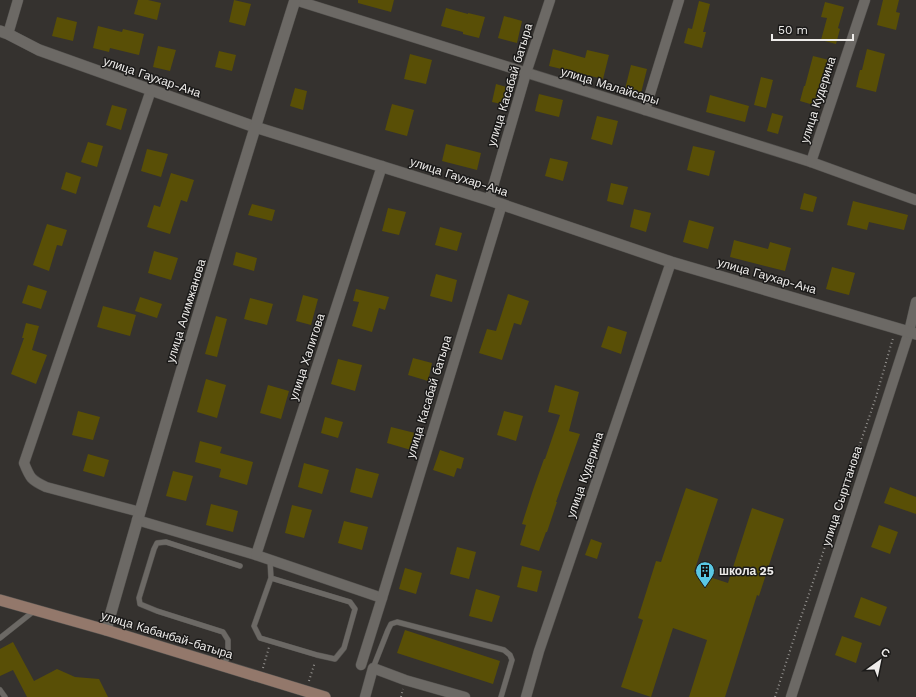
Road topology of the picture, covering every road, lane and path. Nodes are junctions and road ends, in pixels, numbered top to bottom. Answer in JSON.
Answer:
{"nodes":[{"id":1,"x":18,"y":0,"type":"edge"},
{"id":2,"x":295,"y":0,"type":"edge"},
{"id":3,"x":550,"y":0,"type":"edge"},
{"id":4,"x":679,"y":0,"type":"edge"},
{"id":5,"x":865,"y":0,"type":"edge"},
{"id":6,"x":4,"y":33,"type":"edge"},
{"id":7,"x":526,"y":73,"type":"junction"},
{"id":8,"x":151,"y":90,"type":"junction"},
{"id":9,"x":645,"y":110,"type":"junction"},
{"id":10,"x":255,"y":126,"type":"junction"},
{"id":11,"x":811,"y":162,"type":"junction"},
{"id":12,"x":382,"y":166,"type":"junction"},
{"id":13,"x":489,"y":200,"type":"junction"},
{"id":14,"x":916,"y":200,"type":"edge"},
{"id":15,"x":502,"y":204,"type":"junction"},
{"id":16,"x":672,"y":262,"type":"junction"},
{"id":17,"x":916,"y":302,"type":"edge"},
{"id":18,"x":896,"y":328,"type":"junction"},
{"id":19,"x":912,"y":333,"type":"edge"},
{"id":20,"x":138,"y":516,"type":"junction"},
{"id":21,"x":256,"y":555,"type":"junction"},
{"id":22,"x":270,"y":560,"type":"junction"},
{"id":23,"x":240,"y":566,"type":"dead end"},
{"id":24,"x":271,"y":578,"type":"junction"},
{"id":25,"x":382,"y":598,"type":"junction"},
{"id":26,"x":0,"y":600,"type":"edge"},
{"id":27,"x":35,"y":610,"type":"junction"},
{"id":28,"x":106,"y":630,"type":"junction"},
{"id":29,"x":0,"y":638,"type":"edge"},
{"id":30,"x":271,"y":640,"type":"junction"},
{"id":31,"x":317,"y":655,"type":"junction"},
{"id":32,"x":361,"y":665,"type":"dead end"},
{"id":33,"x":224,"y":666,"type":"junction"},
{"id":34,"x":373,"y":668,"type":"junction"},
{"id":35,"x":260,"y":677,"type":"junction"},
{"id":36,"x":0,"y":690,"type":"edge"},
{"id":37,"x":306,"y":691,"type":"junction"},
{"id":38,"x":5,"y":697,"type":"edge"},
{"id":39,"x":325,"y":697,"type":"edge"},
{"id":40,"x":365,"y":697,"type":"edge"},
{"id":41,"x":465,"y":697,"type":"edge"},
{"id":42,"x":501,"y":697,"type":"edge"},
{"id":43,"x":526,"y":697,"type":"edge"},
{"id":44,"x":775,"y":697,"type":"edge"},
{"id":45,"x":791,"y":697,"type":"edge"}],
"edges":[{"from":1,"to":6,"type":"street"},
{"from":2,"to":7,"type":"street","name":"улица Малайсары"},
{"from":2,"to":10,"type":"street","name":"улица Алимжанова"},
{"from":3,"to":7,"type":"street","name":"улица Касабай батыра"},
{"from":4,"to":9,"type":"street"},
{"from":5,"to":11,"type":"street","name":"улица Кудерина"},
{"from":6,"to":8,"type":"street","name":"улица Гаухар-Ана"},
{"from":7,"to":9,"type":"street","name":"улица Малайсары"},
{"from":7,"to":13,"type":"street","name":"улица Касабай батыра"},
{"from":8,"to":10,"type":"street","name":"улица Гаухар-Ана"},
{"from":8,"to":20,"type":"street"},
{"from":9,"to":11,"type":"street","name":"улица Малайсары"},
{"from":10,"to":12,"type":"street","name":"улица Гаухар-Ана"},
{"from":10,"to":20,"type":"street","name":"улица Алимжанова"},
{"from":11,"to":14,"type":"street","name":"улица Малайсары"},
{"from":12,"to":13,"type":"street","name":"улица Гаухар-Ана"},
{"from":12,"to":21,"type":"street","name":"улица Халитова"},
{"from":13,"to":15,"type":"street","name":"улица Гаухар-Ана"},
{"from":15,"to":16,"type":"street","name":"улица Гаухар-Ана"},
{"from":15,"to":25,"type":"street","name":"улица Касабай батыра"},
{"from":16,"to":18,"type":"street","name":"улица Гаухар-Ана"},
{"from":16,"to":43,"type":"street","name":"улица Кудерина"},
{"from":17,"to":19,"type":"street","name":"улица Сырттанова"},
{"from":18,"to":19,"type":"street","name":"улица Гаухар-Ана"},
{"from":18,"to":44,"type":"path"},
{"from":19,"to":45,"type":"street","name":"улица Сырттанова"},
{"from":20,"to":21,"type":"street"},
{"from":20,"to":28,"type":"street","name":"улица Алимжанова"},
{"from":21,"to":22,"type":"street"},
{"from":22,"to":24,"type":"lane"},
{"from":22,"to":25,"type":"street"},
{"from":23,"to":33,"type":"lane"},
{"from":24,"to":30,"type":"lane"},
{"from":24,"to":31,"type":"lane"},
{"from":25,"to":32,"type":"street","name":"улица Касабай батыра"},
{"from":26,"to":27,"type":"main road","name":"улица Кабанбай-батыра"},
{"from":27,"to":28,"type":"main road","name":"улица Кабанбай-батыра"},
{"from":27,"to":29,"type":"lane"},
{"from":28,"to":33,"type":"main road","name":"улица Кабанбай-батыра"},
{"from":30,"to":31,"type":"lane"},
{"from":30,"to":35,"type":"path"},
{"from":31,"to":37,"type":"path"},
{"from":33,"to":35,"type":"main road","name":"улица Кабанбай-батыра"},
{"from":34,"to":40,"type":"street"},
{"from":34,"to":41,"type":"street"},
{"from":34,"to":42,"type":"lane"},
{"from":35,"to":37,"type":"main road","name":"улица Кабанбай-батыра"},
{"from":36,"to":38,"type":"lane"},
{"from":37,"to":39,"type":"main road","name":"улица Кабанбай-батыра"}]}
